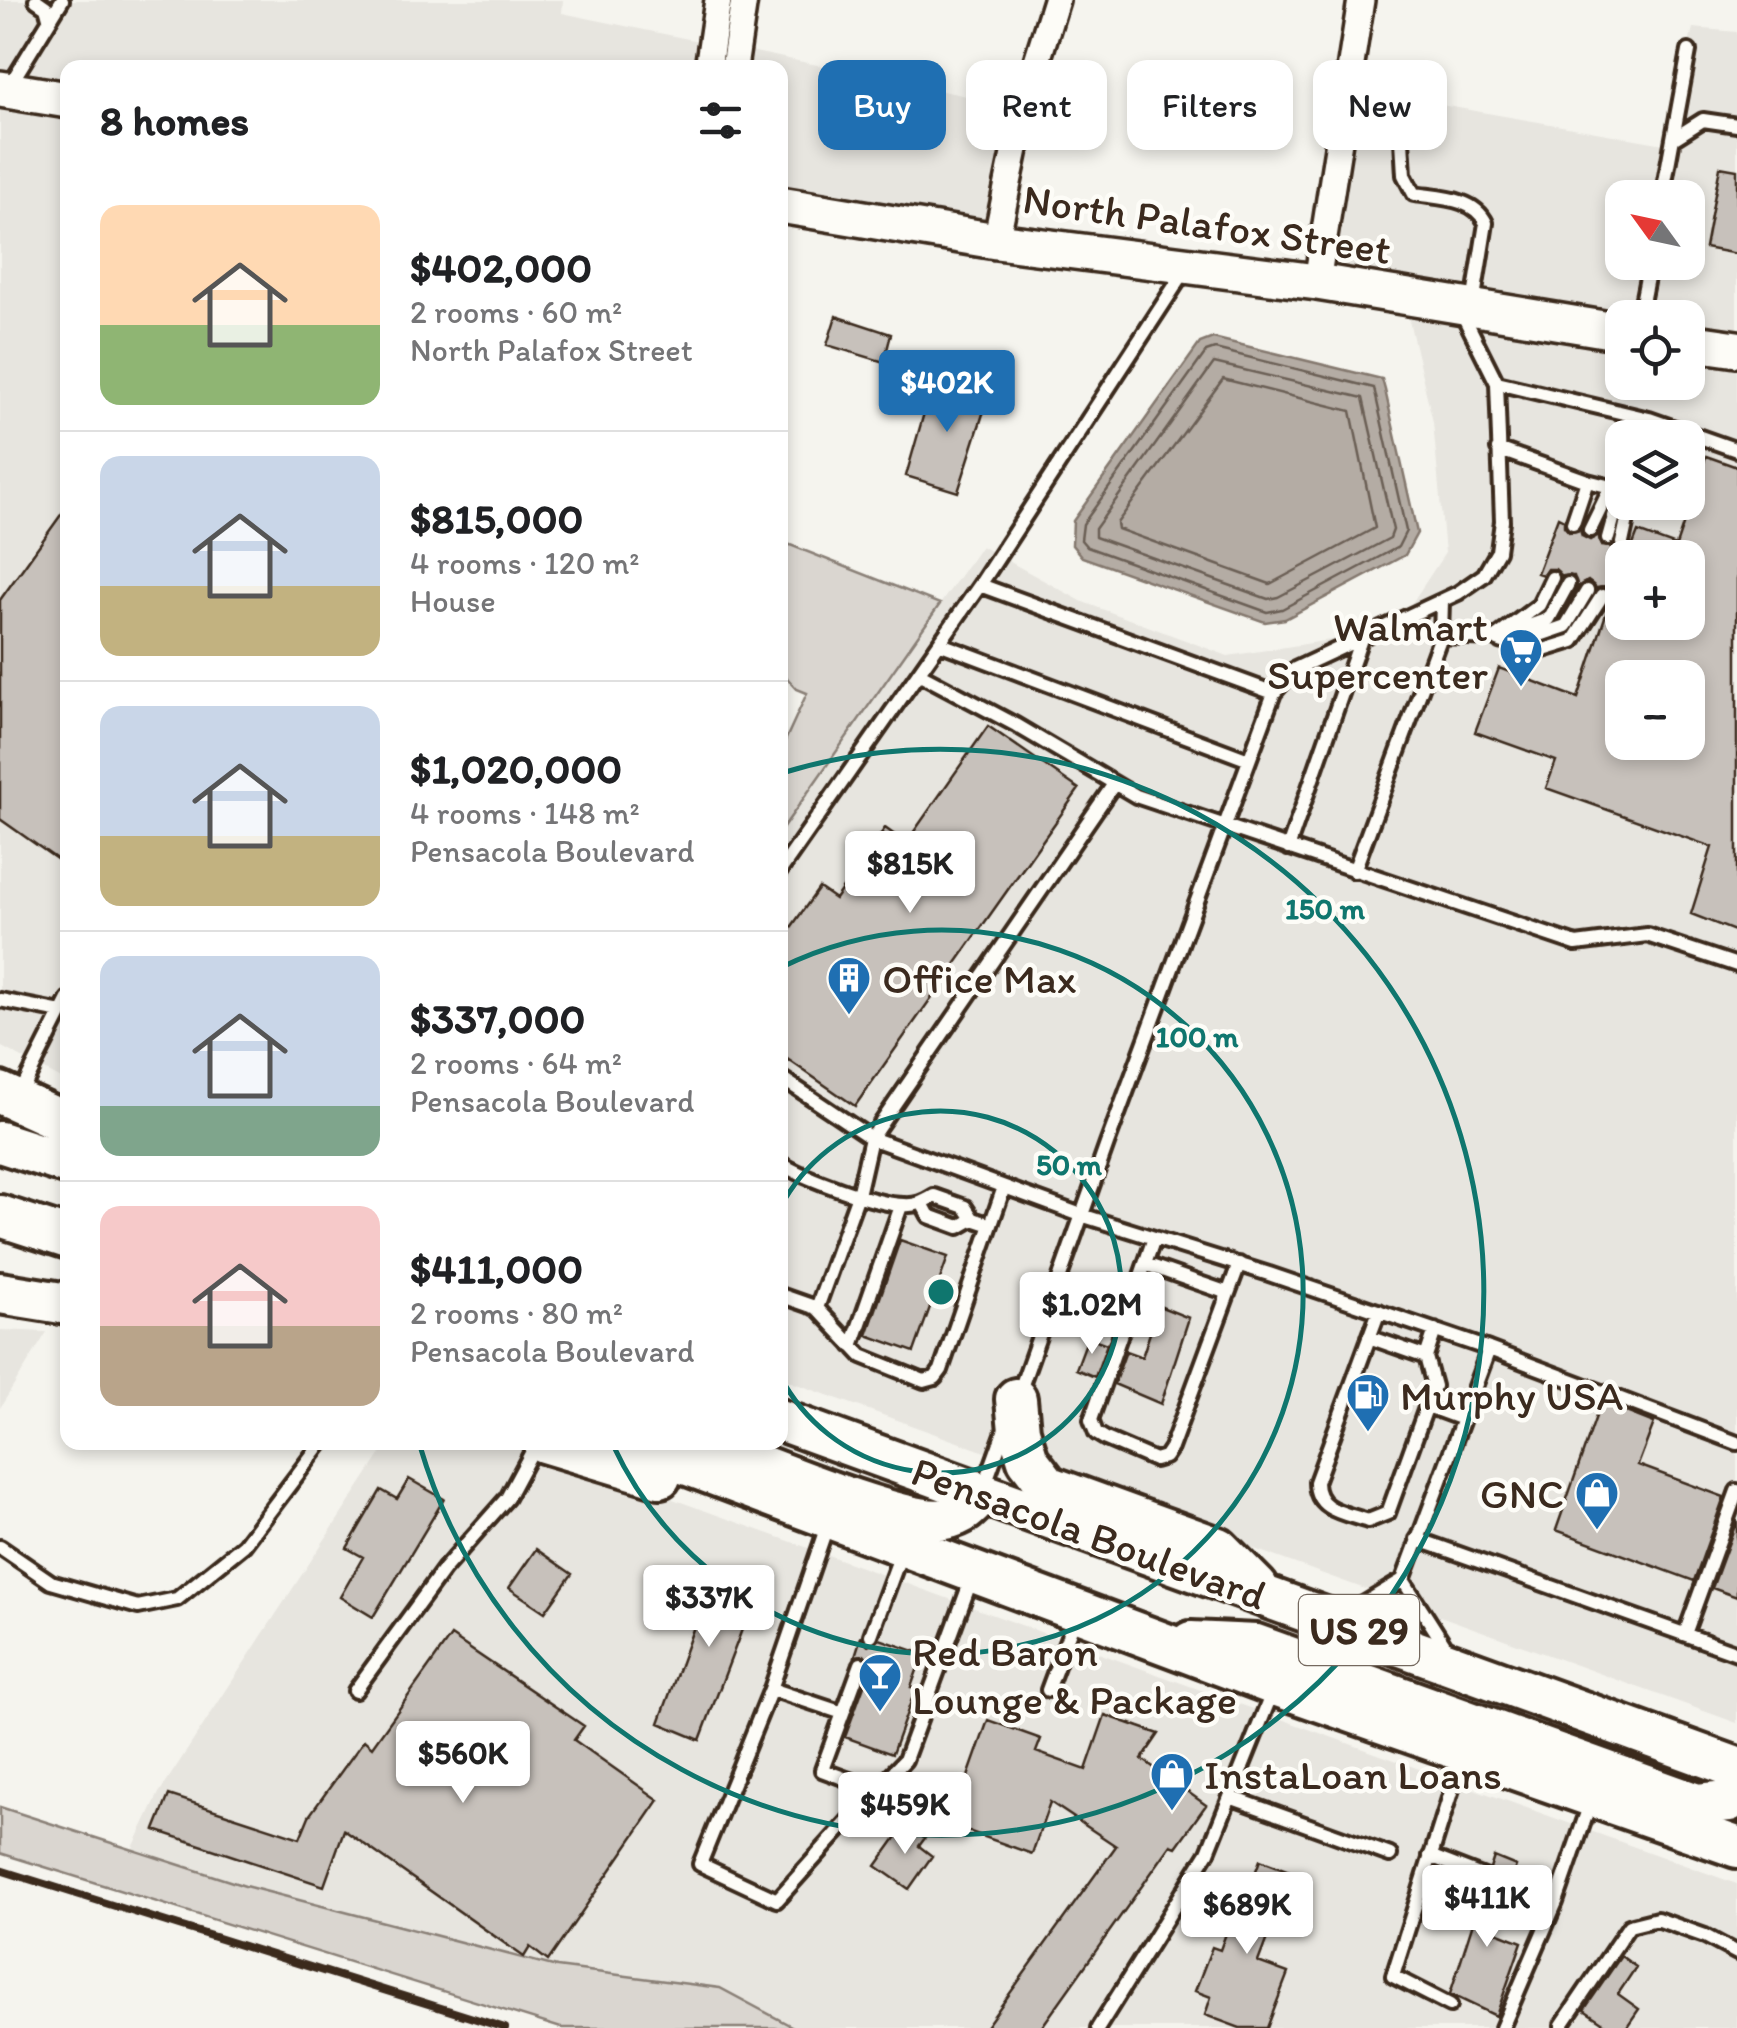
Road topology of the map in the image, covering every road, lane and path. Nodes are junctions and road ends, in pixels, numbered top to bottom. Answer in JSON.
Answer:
{"nodes":[{"id":1,"x":36,"y":0,"type":"edge"},
{"id":2,"x":62,"y":0,"type":"edge"},
{"id":3,"x":718,"y":0,"type":"edge"},
{"id":4,"x":744,"y":0,"type":"edge"},
{"id":5,"x":1056,"y":0,"type":"edge"},
{"id":6,"x":1360,"y":0,"type":"edge"},
{"id":7,"x":49,"y":18,"type":"junction"},
{"id":8,"x":1689,"y":52,"type":"dead end"},
{"id":9,"x":709,"y":60,"type":"edge"},
{"id":10,"x":735,"y":60,"type":"edge"},
{"id":11,"x":1351,"y":60,"type":"edge"},
{"id":12,"x":3,"y":90,"type":"edge"},
{"id":13,"x":60,"y":99,"type":"edge"},
{"id":14,"x":1737,"y":125,"type":"edge"},
{"id":15,"x":1673,"y":139,"type":"junction"},
{"id":16,"x":1338,"y":150,"type":"edge"},
{"id":17,"x":1403,"y":150,"type":"edge"},
{"id":18,"x":1665,"y":180,"type":"edge"},
{"id":19,"x":788,"y":207,"type":"edge"},
{"id":20,"x":996,"y":240,"type":"junction"},
{"id":21,"x":1187,"y":266,"type":"junction"},
{"id":22,"x":1317,"y":282,"type":"junction"},
{"id":23,"x":1465,"y":305,"type":"junction"},
{"id":24,"x":1605,"y":329,"type":"edge"},
{"id":25,"x":1705,"y":344,"type":"edge"},
{"id":26,"x":1737,"y":349,"type":"edge"},
{"id":27,"x":1497,"y":383,"type":"junction"},
{"id":28,"x":1498,"y":449,"type":"junction"},
{"id":29,"x":1737,"y":450,"type":"edge"},
{"id":30,"x":1588,"y":481,"type":"junction"},
{"id":31,"x":1605,"y":487,"type":"edge"},
{"id":32,"x":1605,"y":509,"type":"edge"},
{"id":33,"x":1613,"y":520,"type":"edge"},
{"id":34,"x":1573,"y":524,"type":"dead end"},
{"id":35,"x":1590,"y":530,"type":"dead end"},
{"id":36,"x":1608,"y":538,"type":"dead end"},
{"id":37,"x":1552,"y":578,"type":"dead end"},
{"id":38,"x":1568,"y":584,"type":"dead end"},
{"id":39,"x":980,"y":585,"type":"junction"},
{"id":40,"x":1587,"y":591,"type":"dead end"},
{"id":41,"x":1602,"y":596,"type":"dead end"},
{"id":42,"x":1442,"y":601,"type":"junction"},
{"id":43,"x":1440,"y":636,"type":"junction"},
{"id":44,"x":1494,"y":638,"type":"junction"},
{"id":45,"x":1361,"y":639,"type":"junction"},
{"id":46,"x":941,"y":644,"type":"junction"},
{"id":47,"x":920,"y":674,"type":"junction"},
{"id":48,"x":1274,"y":693,"type":"junction"},
{"id":49,"x":1249,"y":760,"type":"junction"},
{"id":50,"x":1114,"y":784,"type":"junction"},
{"id":51,"x":1224,"y":826,"type":"junction"},
{"id":52,"x":1288,"y":848,"type":"junction"},
{"id":53,"x":788,"y":860,"type":"edge"},
{"id":54,"x":1354,"y":871,"type":"junction"},
{"id":55,"x":1737,"y":966,"type":"edge"},
{"id":56,"x":0,"y":1000,"type":"edge"},
{"id":57,"x":60,"y":1006,"type":"edge"},
{"id":58,"x":60,"y":1012,"type":"edge"},
{"id":59,"x":788,"y":1082,"type":"edge"},
{"id":60,"x":8,"y":1097,"type":"edge"},
{"id":61,"x":60,"y":1120,"type":"edge"},
{"id":62,"x":871,"y":1138,"type":"junction"},
{"id":63,"x":0,"y":1142,"type":"edge"},
{"id":64,"x":60,"y":1161,"type":"edge"},
{"id":65,"x":788,"y":1166,"type":"edge"},
{"id":66,"x":1004,"y":1187,"type":"junction"},
{"id":67,"x":858,"y":1195,"type":"junction"},
{"id":68,"x":922,"y":1204,"type":"junction"},
{"id":69,"x":901,"y":1206,"type":"junction"},
{"id":70,"x":1081,"y":1215,"type":"junction"},
{"id":71,"x":0,"y":1216,"type":"edge"},
{"id":72,"x":973,"y":1219,"type":"junction"},
{"id":73,"x":991,"y":1225,"type":"junction"},
{"id":74,"x":60,"y":1235,"type":"edge"},
{"id":75,"x":1154,"y":1238,"type":"junction"},
{"id":76,"x":1145,"y":1264,"type":"junction"},
{"id":77,"x":1239,"y":1264,"type":"junction"},
{"id":78,"x":0,"y":1292,"type":"edge"},
{"id":79,"x":1228,"y":1293,"type":"junction"},
{"id":80,"x":788,"y":1298,"type":"edge"},
{"id":81,"x":60,"y":1303,"type":"edge"},
{"id":82,"x":818,"y":1308,"type":"junction"},
{"id":83,"x":1379,"y":1311,"type":"junction"},
{"id":84,"x":1435,"y":1330,"type":"junction"},
{"id":85,"x":1369,"y":1337,"type":"junction"},
{"id":86,"x":1489,"y":1349,"type":"junction"},
{"id":87,"x":857,"y":1351,"type":"junction"},
{"id":88,"x":1426,"y":1357,"type":"junction"},
{"id":89,"x":1412,"y":1397,"type":"dead end"},
{"id":90,"x":1016,"y":1400,"type":"junction"},
{"id":91,"x":1427,"y":1404,"type":"junction"},
{"id":92,"x":1462,"y":1419,"type":"junction"},
{"id":93,"x":1404,"y":1421,"type":"dead end"},
{"id":94,"x":788,"y":1423,"type":"edge"},
{"id":95,"x":1419,"y":1426,"type":"junction"},
{"id":96,"x":1737,"y":1443,"type":"edge"},
{"id":97,"x":1395,"y":1447,"type":"dead end"},
{"id":98,"x":316,"y":1450,"type":"edge"},
{"id":99,"x":535,"y":1450,"type":"edge"},
{"id":100,"x":566,"y":1450,"type":"edge"},
{"id":101,"x":649,"y":1450,"type":"edge"},
{"id":102,"x":724,"y":1450,"type":"edge"},
{"id":103,"x":1410,"y":1452,"type":"junction"},
{"id":104,"x":1385,"y":1473,"type":"dead end"},
{"id":105,"x":1401,"y":1478,"type":"junction"},
{"id":106,"x":1737,"y":1491,"type":"edge"},
{"id":107,"x":982,"y":1494,"type":"junction"},
{"id":108,"x":829,"y":1520,"type":"junction"},
{"id":109,"x":1417,"y":1540,"type":"junction"},
{"id":110,"x":0,"y":1547,"type":"edge"},
{"id":111,"x":903,"y":1548,"type":"junction"},
{"id":112,"x":974,"y":1574,"type":"junction"},
{"id":113,"x":1403,"y":1580,"type":"junction"},
{"id":114,"x":1267,"y":1597,"type":"junction"},
{"id":115,"x":1076,"y":1612,"type":"junction"},
{"id":116,"x":1334,"y":1622,"type":"junction"},
{"id":117,"x":1685,"y":1634,"type":"junction"},
{"id":118,"x":871,"y":1635,"type":"dead end"},
{"id":119,"x":1152,"y":1640,"type":"junction"},
{"id":120,"x":1737,"y":1653,"type":"edge"},
{"id":121,"x":861,"y":1664,"type":"dead end"},
{"id":122,"x":1458,"y":1666,"type":"junction"},
{"id":123,"x":1275,"y":1685,"type":"junction"},
{"id":124,"x":771,"y":1688,"type":"junction"},
{"id":125,"x":1048,"y":1690,"type":"dead end"},
{"id":126,"x":354,"y":1691,"type":"dead end"},
{"id":127,"x":843,"y":1713,"type":"junction"},
{"id":128,"x":1464,"y":1752,"type":"junction"},
{"id":129,"x":1737,"y":1768,"type":"edge"},
{"id":130,"x":876,"y":1790,"type":"junction"},
{"id":131,"x":1737,"y":1792,"type":"edge"},
{"id":132,"x":1592,"y":1797,"type":"junction"},
{"id":133,"x":1230,"y":1798,"type":"junction"},
{"id":134,"x":1734,"y":1844,"type":"edge"},
{"id":135,"x":1390,"y":1856,"type":"dead end"},
{"id":136,"x":1430,"y":1856,"type":"junction"},
{"id":137,"x":1487,"y":1878,"type":"dead end"},
{"id":138,"x":1509,"y":1886,"type":"dead end"},
{"id":139,"x":1556,"y":1902,"type":"junction"},
{"id":140,"x":1737,"y":1954,"type":"edge"},
{"id":141,"x":1450,"y":2005,"type":"dead end"},
{"id":142,"x":1098,"y":2028,"type":"edge"},
{"id":143,"x":1502,"y":2028,"type":"edge"},
{"id":144,"x":1563,"y":2028,"type":"edge"}],
"edges":[{"from":1,"to":7,"type":"lane"},
{"from":2,"to":7,"type":"lane"},
{"from":3,"to":9,"type":"street"},
{"from":4,"to":10,"type":"street"},
{"from":5,"to":20,"type":"street"},
{"from":6,"to":11,"type":"street"},
{"from":7,"to":12,"type":"lane"},
{"from":8,"to":15,"type":"lane"},
{"from":12,"to":13,"type":"main road"},
{"from":14,"to":15,"type":"lane"},
{"from":15,"to":18,"type":"lane"},
{"from":16,"to":22,"type":"street"},
{"from":17,"to":23,"type":"lane"},
{"from":19,"to":20,"type":"main road","name":"North Palafox Street"},
{"from":20,"to":21,"type":"main road","name":"North Palafox Street"},
{"from":21,"to":22,"type":"main road","name":"North Palafox Street"},
{"from":21,"to":39,"type":"lane"},
{"from":22,"to":23,"type":"main road","name":"North Palafox Street"},
{"from":23,"to":24,"type":"main road","name":"North Palafox Street"},
{"from":23,"to":27,"type":"lane"},
{"from":25,"to":26,"type":"main road"},
{"from":27,"to":28,"type":"lane"},
{"from":27,"to":29,"type":"lane"},
{"from":28,"to":30,"type":"lane"},
{"from":28,"to":42,"type":"lane"},
{"from":30,"to":31,"type":"lane"},
{"from":30,"to":34,"type":"lane"},
{"from":32,"to":35,"type":"lane"},
{"from":33,"to":36,"type":"lane"},
{"from":37,"to":44,"type":"lane"},
{"from":38,"to":44,"type":"lane"},
{"from":39,"to":46,"type":"lane"},
{"from":39,"to":48,"type":"lane"},
{"from":40,"to":44,"type":"lane"},
{"from":41,"to":44,"type":"lane"},
{"from":42,"to":43,"type":"lane"},
{"from":42,"to":45,"type":"lane"},
{"from":43,"to":44,"type":"lane"},
{"from":43,"to":54,"type":"lane"},
{"from":45,"to":48,"type":"lane"},
{"from":45,"to":52,"type":"lane"},
{"from":46,"to":47,"type":"lane"},
{"from":46,"to":49,"type":"lane"},
{"from":47,"to":50,"type":"lane"},
{"from":47,"to":53,"type":"lane"},
{"from":48,"to":49,"type":"lane"},
{"from":49,"to":51,"type":"lane"},
{"from":50,"to":51,"type":"lane"},
{"from":50,"to":62,"type":"lane"},
{"from":51,"to":52,"type":"lane"},
{"from":51,"to":70,"type":"lane"},
{"from":52,"to":54,"type":"lane"},
{"from":54,"to":55,"type":"lane"},
{"from":56,"to":57,"type":"lane"},
{"from":58,"to":60,"type":"lane"},
{"from":59,"to":62,"type":"lane"},
{"from":60,"to":61,"type":"highway"},
{"from":62,"to":66,"type":"lane"},
{"from":62,"to":67,"type":"lane"},
{"from":63,"to":64,"type":"highway"},
{"from":65,"to":67,"type":"lane"},
{"from":66,"to":70,"type":"lane"},
{"from":66,"to":73,"type":"lane"},
{"from":67,"to":69,"type":"lane"},
{"from":67,"to":82,"type":"lane"},
{"from":68,"to":69,"type":"lane"},
{"from":68,"to":72,"type":"lane"},
{"from":68,"to":72,"type":"lane"},
{"from":69,"to":87,"type":"lane"},
{"from":70,"to":75,"type":"lane"},
{"from":70,"to":90,"type":"lane"},
{"from":71,"to":74,"type":"highway"},
{"from":72,"to":73,"type":"lane"},
{"from":73,"to":87,"type":"lane"},
{"from":75,"to":76,"type":"lane"},
{"from":75,"to":77,"type":"lane"},
{"from":76,"to":79,"type":"lane"},
{"from":76,"to":79,"type":"lane"},
{"from":77,"to":79,"type":"lane"},
{"from":77,"to":83,"type":"lane"},
{"from":78,"to":81,"type":"highway"},
{"from":80,"to":82,"type":"lane"},
{"from":82,"to":87,"type":"lane"},
{"from":83,"to":84,"type":"lane"},
{"from":83,"to":85,"type":"lane"},
{"from":84,"to":86,"type":"lane"},
{"from":84,"to":88,"type":"lane"},
{"from":85,"to":88,"type":"lane"},
{"from":85,"to":105,"type":"lane"},
{"from":86,"to":92,"type":"lane"},
{"from":86,"to":96,"type":"lane"},
{"from":88,"to":91,"type":"lane"},
{"from":89,"to":91,"type":"lane"},
{"from":90,"to":107,"type":"lane"},
{"from":90,"to":114,"type":"highway"},
{"from":91,"to":92,"type":"lane"},
{"from":91,"to":95,"type":"lane"},
{"from":92,"to":109,"type":"lane"},
{"from":93,"to":95,"type":"lane"},
{"from":94,"to":107,"type":"highway","name":"Pensacola Boulevard","number":"US 29"},
{"from":95,"to":103,"type":"lane"},
{"from":97,"to":103,"type":"lane"},
{"from":98,"to":110,"type":"lane"},
{"from":99,"to":126,"type":"lane"},
{"from":100,"to":108,"type":"highway"},
{"from":101,"to":108,"type":"highway","name":"Pensacola Boulevard","number":"US 29"},
{"from":102,"to":107,"type":"highway"},
{"from":103,"to":105,"type":"lane"},
{"from":104,"to":105,"type":"lane"},
{"from":106,"to":117,"type":"lane"},
{"from":107,"to":114,"type":"highway","name":"Pensacola Boulevard","number":"US 29"},
{"from":108,"to":111,"type":"highway","name":"Pensacola Boulevard","number":"US 29"},
{"from":108,"to":124,"type":"lane"},
{"from":109,"to":113,"type":"lane"},
{"from":109,"to":117,"type":"lane"},
{"from":111,"to":112,"type":"highway","name":"Pensacola Boulevard","number":"US 29"},
{"from":111,"to":118,"type":"lane"},
{"from":112,"to":115,"type":"highway","name":"Pensacola Boulevard","number":"US 29"},
{"from":112,"to":130,"type":"lane"},
{"from":113,"to":116,"type":"lane"},
{"from":113,"to":122,"type":"lane"},
{"from":114,"to":116,"type":"highway","name":"Pensacola Boulevard","number":"US 29"},
{"from":115,"to":119,"type":"highway","name":"Pensacola Boulevard","number":"US 29"},
{"from":115,"to":125,"type":"lane"},
{"from":116,"to":122,"type":"highway","name":"Pensacola Boulevard","number":"US 29"},
{"from":117,"to":120,"type":"lane"},
{"from":119,"to":123,"type":"highway","name":"Pensacola Boulevard","number":"US 29"},
{"from":119,"to":131,"type":"highway"},
{"from":121,"to":127,"type":"lane"},
{"from":122,"to":129,"type":"highway","name":"Pensacola Boulevard","number":"US 29"},
{"from":123,"to":128,"type":"highway","name":"Pensacola Boulevard","number":"US 29"},
{"from":123,"to":133,"type":"lane"},
{"from":124,"to":127,"type":"lane"},
{"from":124,"to":130,"type":"lane"},
{"from":127,"to":130,"type":"lane"},
{"from":128,"to":132,"type":"highway","name":"Pensacola Boulevard","number":"US 29"},
{"from":128,"to":136,"type":"lane"},
{"from":132,"to":134,"type":"highway","name":"Pensacola Boulevard","number":"US 29"},
{"from":132,"to":139,"type":"lane"},
{"from":133,"to":135,"type":"lane"},
{"from":133,"to":142,"type":"lane"},
{"from":136,"to":137,"type":"lane"},
{"from":136,"to":141,"type":"lane"},
{"from":138,"to":139,"type":"lane"},
{"from":139,"to":143,"type":"lane"},
{"from":140,"to":144,"type":"lane"}]}
